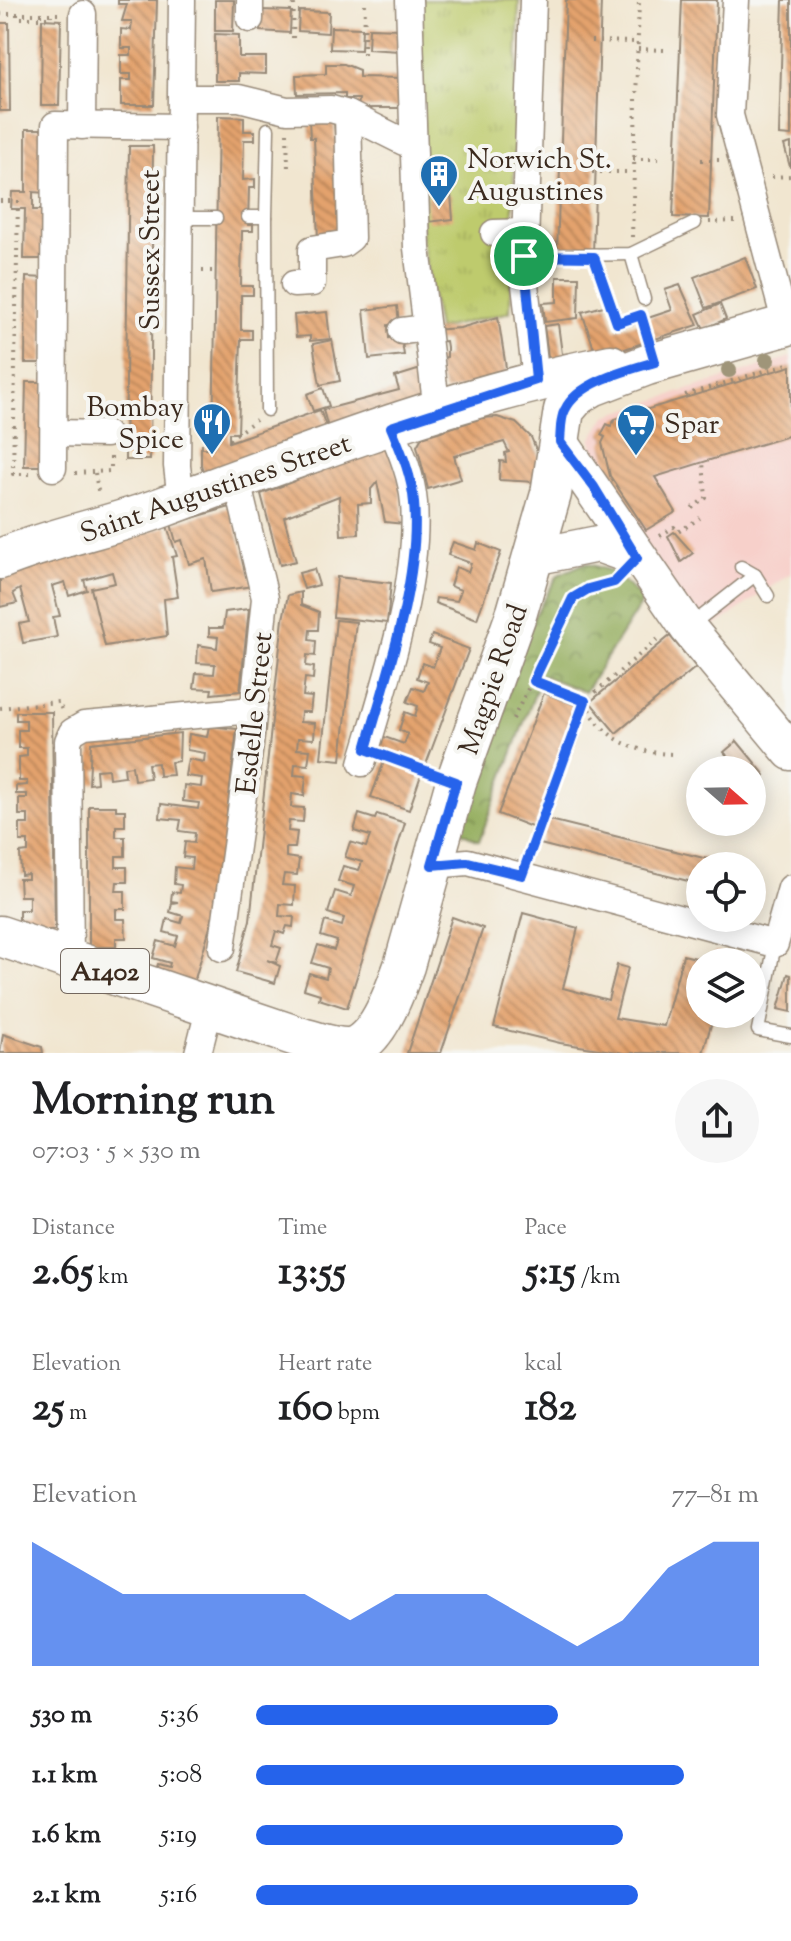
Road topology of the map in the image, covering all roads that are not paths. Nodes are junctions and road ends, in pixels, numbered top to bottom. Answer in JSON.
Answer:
{"nodes":[{"id":1,"x":182,"y":0,"type":"edge"},
{"id":2,"x":409,"y":0,"type":"edge"},
{"id":3,"x":533,"y":0,"type":"edge"},
{"id":4,"x":736,"y":0,"type":"edge"},
{"id":5,"x":83,"y":14,"type":"road end"},
{"id":6,"x":182,"y":98,"type":"junction"},
{"id":7,"x":348,"y":114,"type":"junction"},
{"id":8,"x":82,"y":126,"type":"junction"},
{"id":9,"x":181,"y":127,"type":"junction"},
{"id":10,"x":268,"y":129,"type":"dead end"},
{"id":11,"x":404,"y":142,"type":"dead end"},
{"id":12,"x":248,"y":217,"type":"dead end"},
{"id":13,"x":266,"y":217,"type":"junction"},
{"id":14,"x":181,"y":218,"type":"junction"},
{"id":15,"x":216,"y":218,"type":"dead end"},
{"id":16,"x":695,"y":223,"type":"road end"},
{"id":17,"x":494,"y":233,"type":"dead end"},
{"id":18,"x":631,"y":254,"type":"junction"},
{"id":19,"x":524,"y":255,"type":"junction"},
{"id":20,"x":294,"y":284,"type":"dead end"},
{"id":21,"x":644,"y":299,"type":"dead end"},
{"id":22,"x":789,"y":337,"type":"edge"},
{"id":23,"x":651,"y":363,"type":"junction"},
{"id":24,"x":536,"y":380,"type":"junction"},
{"id":25,"x":476,"y":399,"type":"junction"},
{"id":26,"x":267,"y":410,"type":"road end"},
{"id":27,"x":437,"y":411,"type":"junction"},
{"id":28,"x":391,"y":427,"type":"junction"},
{"id":29,"x":54,"y":433,"type":"junction"},
{"id":30,"x":108,"y":438,"type":"road end"},
{"id":31,"x":560,"y":442,"type":"junction"},
{"id":32,"x":52,"y":471,"type":"road end"},
{"id":33,"x":237,"y":481,"type":"junction"},
{"id":34,"x":181,"y":500,"type":"junction"},
{"id":35,"x":636,"y":556,"type":"junction"},
{"id":36,"x":533,"y":557,"type":"junction"},
{"id":37,"x":0,"y":559,"type":"edge"},
{"id":38,"x":741,"y":567,"type":"dead end"},
{"id":39,"x":755,"y":575,"type":"junction"},
{"id":40,"x":768,"y":596,"type":"dead end"},
{"id":41,"x":676,"y":631,"type":"junction"},
{"id":42,"x":253,"y":710,"type":"junction"},
{"id":43,"x":791,"y":752,"type":"edge"},
{"id":44,"x":364,"y":756,"type":"road end"},
{"id":45,"x":432,"y":865,"type":"junction"},
{"id":46,"x":791,"y":888,"type":"edge"},
{"id":47,"x":0,"y":936,"type":"edge"},
{"id":48,"x":775,"y":944,"type":"junction"},
{"id":49,"x":222,"y":948,"type":"dead end"},
{"id":50,"x":70,"y":959,"type":"junction"},
{"id":51,"x":395,"y":993,"type":"junction"},
{"id":52,"x":210,"y":1006,"type":"junction"},
{"id":53,"x":791,"y":1036,"type":"edge"},
{"id":54,"x":317,"y":1046,"type":"edge"},
{"id":55,"x":198,"y":1053,"type":"edge"},
{"id":56,"x":381,"y":1053,"type":"edge"}],
"edges":[{"from":1,"to":6,"type":"street","name":"Sussex Street"},
{"from":2,"to":27,"type":"street"},
{"from":3,"to":19,"type":"street"},
{"from":4,"to":22,"type":"street"},
{"from":5,"to":8,"type":"street"},
{"from":6,"to":7,"type":"street"},
{"from":6,"to":9,"type":"street","name":"Sussex Street"},
{"from":7,"to":11,"type":"street"},
{"from":7,"to":20,"type":"street"},
{"from":8,"to":9,"type":"street"},
{"from":8,"to":29,"type":"street"},
{"from":9,"to":14,"type":"street","name":"Sussex Street"},
{"from":10,"to":13,"type":"lane"},
{"from":12,"to":13,"type":"lane"},
{"from":13,"to":26,"type":"lane"},
{"from":14,"to":15,"type":"lane"},
{"from":14,"to":34,"type":"street","name":"Sussex Street"},
{"from":16,"to":18,"type":"lane"},
{"from":17,"to":19,"type":"street"},
{"from":18,"to":19,"type":"lane"},
{"from":18,"to":21,"type":"lane"},
{"from":19,"to":24,"type":"street"},
{"from":22,"to":23,"type":"main road","number":"A1402"},
{"from":23,"to":24,"type":"main road","name":"Saint Augustines Street","number":"A1402"},
{"from":23,"to":31,"type":"main road","number":"A1402"},
{"from":24,"to":25,"type":"main road","name":"Saint Augustines Street","number":"A1402"},
{"from":25,"to":27,"type":"main road","name":"Saint Augustines Street","number":"A1402"},
{"from":25,"to":31,"type":"main road","name":"Saint Augustines Street","number":"A1402"},
{"from":27,"to":28,"type":"main road","name":"Saint Augustines Street","number":"A1402"},
{"from":28,"to":33,"type":"main road","name":"Saint Augustines Street","number":"A1402"},
{"from":28,"to":44,"type":"street"},
{"from":29,"to":30,"type":"street"},
{"from":29,"to":32,"type":"street"},
{"from":31,"to":35,"type":"street"},
{"from":31,"to":36,"type":"main road","name":"Magpie Road","number":"A1402"},
{"from":33,"to":34,"type":"main road","name":"Saint Augustines Street","number":"A1402"},
{"from":33,"to":42,"type":"street","name":"Esdelle Street"},
{"from":34,"to":37,"type":"main road","name":"Saint Augustines Street","number":"A1402"},
{"from":35,"to":36,"type":"street"},
{"from":35,"to":41,"type":"street"},
{"from":36,"to":45,"type":"main road","name":"Magpie Road","number":"A1402"},
{"from":38,"to":39,"type":"lane"},
{"from":39,"to":40,"type":"lane"},
{"from":39,"to":41,"type":"lane"},
{"from":41,"to":43,"type":"street"},
{"from":42,"to":49,"type":"street","name":"Esdelle Street"},
{"from":42,"to":50,"type":"street"},
{"from":45,"to":48,"type":"street"},
{"from":45,"to":51,"type":"main road","name":"Magpie Road","number":"A1402"},
{"from":46,"to":48,"type":"street"},
{"from":47,"to":50,"type":"main road","number":"A1402"},
{"from":48,"to":53,"type":"lane"},
{"from":50,"to":52,"type":"main road","number":"A1402"},
{"from":51,"to":54,"type":"main road","number":"A1402"},
{"from":51,"to":56,"type":"street","name":"Magpie Road"},
{"from":52,"to":54,"type":"main road","number":"A1402"},
{"from":52,"to":55,"type":"street"}]}
